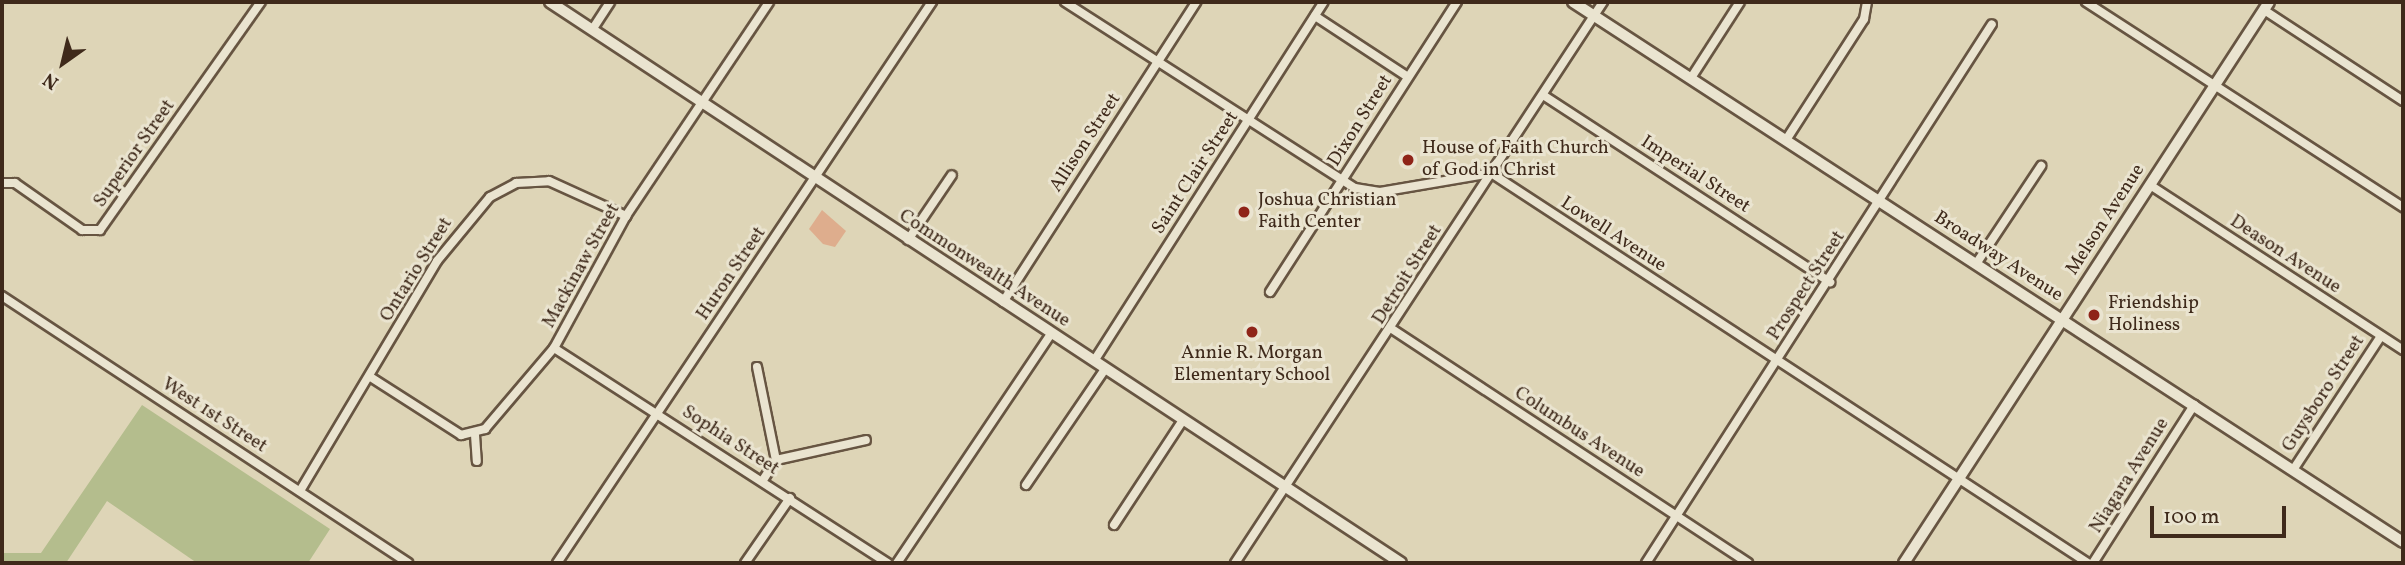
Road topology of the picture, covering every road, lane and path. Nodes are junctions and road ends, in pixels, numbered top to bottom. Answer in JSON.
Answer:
{"nodes":[{"id":1,"x":261,"y":2,"type":"edge"},
{"id":2,"x":550,"y":2,"type":"edge"},
{"id":3,"x":610,"y":2,"type":"edge"},
{"id":4,"x":769,"y":2,"type":"edge"},
{"id":5,"x":932,"y":2,"type":"edge"},
{"id":6,"x":1065,"y":2,"type":"edge"},
{"id":7,"x":1196,"y":2,"type":"edge"},
{"id":8,"x":1324,"y":2,"type":"edge"},
{"id":9,"x":1457,"y":2,"type":"edge"},
{"id":10,"x":1573,"y":2,"type":"edge"},
{"id":11,"x":1603,"y":2,"type":"edge"},
{"id":12,"x":1740,"y":2,"type":"edge"},
{"id":13,"x":1867,"y":2,"type":"edge"},
{"id":14,"x":2086,"y":2,"type":"edge"},
{"id":15,"x":2266,"y":6,"type":"edge"},
{"id":16,"x":1315,"y":16,"type":"junction"},
{"id":17,"x":1594,"y":16,"type":"junction"},
{"id":18,"x":1992,"y":24,"type":"dead end"},
{"id":19,"x":592,"y":30,"type":"junction"},
{"id":20,"x":1157,"y":62,"type":"junction"},
{"id":21,"x":1408,"y":77,"type":"junction"},
{"id":22,"x":1691,"y":78,"type":"junction"},
{"id":23,"x":2215,"y":85,"type":"junction"},
{"id":24,"x":1543,"y":95,"type":"junction"},
{"id":25,"x":2403,"y":101,"type":"edge"},
{"id":26,"x":703,"y":102,"type":"junction"},
{"id":27,"x":1249,"y":121,"type":"junction"},
{"id":28,"x":1786,"y":140,"type":"junction"},
{"id":29,"x":2041,"y":166,"type":"dead end"},
{"id":30,"x":1491,"y":173,"type":"junction"},
{"id":31,"x":952,"y":175,"type":"dead end"},
{"id":32,"x":816,"y":179,"type":"junction"},
{"id":33,"x":1343,"y":181,"type":"junction"},
{"id":34,"x":2,"y":183,"type":"edge"},
{"id":35,"x":2150,"y":185,"type":"junction"},
{"id":36,"x":1881,"y":202,"type":"junction"},
{"id":37,"x":2403,"y":207,"type":"edge"},
{"id":38,"x":626,"y":216,"type":"junction"},
{"id":39,"x":908,"y":240,"type":"junction"},
{"id":40,"x":1976,"y":264,"type":"junction"},
{"id":41,"x":1830,"y":282,"type":"junction"},
{"id":42,"x":1270,"y":292,"type":"dead end"},
{"id":43,"x":2,"y":296,"type":"edge"},
{"id":44,"x":1003,"y":302,"type":"junction"},
{"id":45,"x":2063,"y":319,"type":"junction"},
{"id":46,"x":1392,"y":329,"type":"junction"},
{"id":47,"x":1051,"y":334,"type":"junction"},
{"id":48,"x":2381,"y":336,"type":"junction"},
{"id":49,"x":555,"y":348,"type":"junction"},
{"id":50,"x":2403,"y":350,"type":"edge"},
{"id":51,"x":1094,"y":361,"type":"junction"},
{"id":52,"x":1777,"y":361,"type":"junction"},
{"id":53,"x":757,"y":368,"type":"dead end"},
{"id":54,"x":1105,"y":369,"type":"junction"},
{"id":55,"x":372,"y":378,"type":"junction"},
{"id":56,"x":2194,"y":405,"type":"junction"},
{"id":57,"x":658,"y":413,"type":"junction"},
{"id":58,"x":1184,"y":420,"type":"junction"},
{"id":59,"x":475,"y":435,"type":"junction"},
{"id":60,"x":866,"y":440,"type":"dead end"},
{"id":61,"x":776,"y":460,"type":"junction"},
{"id":62,"x":477,"y":461,"type":"dead end"},
{"id":63,"x":2293,"y":470,"type":"junction"},
{"id":64,"x":763,"y":480,"type":"junction"},
{"id":65,"x":1959,"y":480,"type":"junction"},
{"id":66,"x":1026,"y":485,"type":"dead end"},
{"id":67,"x":1286,"y":488,"type":"junction"},
{"id":68,"x":300,"y":491,"type":"junction"},
{"id":69,"x":790,"y":498,"type":"junction"},
{"id":70,"x":1676,"y":516,"type":"junction"},
{"id":71,"x":1114,"y":525,"type":"dead end"},
{"id":72,"x":2403,"y":541,"type":"edge"},
{"id":73,"x":408,"y":563,"type":"edge"},
{"id":74,"x":557,"y":563,"type":"edge"},
{"id":75,"x":745,"y":563,"type":"edge"},
{"id":76,"x":888,"y":563,"type":"edge"},
{"id":77,"x":897,"y":563,"type":"edge"},
{"id":78,"x":1235,"y":563,"type":"edge"},
{"id":79,"x":1401,"y":563,"type":"edge"},
{"id":80,"x":1646,"y":563,"type":"edge"},
{"id":81,"x":1748,"y":563,"type":"edge"},
{"id":82,"x":1905,"y":563,"type":"edge"},
{"id":83,"x":2091,"y":563,"type":"edge"}],
"edges":[{"from":1,"to":34,"type":"street","name":"Superior Street"},
{"from":2,"to":19,"type":"street","name":"Commonwealth Avenue"},
{"from":3,"to":19,"type":"street"},
{"from":4,"to":26,"type":"street","name":"Mackinaw Street"},
{"from":5,"to":32,"type":"street","name":"Huron Street"},
{"from":6,"to":20,"type":"street"},
{"from":7,"to":20,"type":"street","name":"Allison Street"},
{"from":8,"to":16,"type":"street","name":"Saint Clair Street"},
{"from":9,"to":21,"type":"street","name":"Dixon Street"},
{"from":10,"to":17,"type":"street","name":"Broadway Avenue"},
{"from":11,"to":17,"type":"street","name":"Detroit Street"},
{"from":12,"to":22,"type":"street"},
{"from":13,"to":28,"type":"street"},
{"from":14,"to":23,"type":"street"},
{"from":15,"to":23,"type":"street","name":"Melson Avenue"},
{"from":15,"to":25,"type":"street"},
{"from":16,"to":21,"type":"street"},
{"from":16,"to":27,"type":"street","name":"Saint Clair Street"},
{"from":17,"to":22,"type":"street","name":"Broadway Avenue"},
{"from":17,"to":24,"type":"street","name":"Detroit Street"},
{"from":18,"to":36,"type":"street","name":"Prospect Street"},
{"from":19,"to":26,"type":"street","name":"Commonwealth Avenue"},
{"from":20,"to":27,"type":"street"},
{"from":20,"to":44,"type":"street","name":"Allison Street"},
{"from":21,"to":33,"type":"street","name":"Dixon Street"},
{"from":22,"to":28,"type":"street","name":"Broadway Avenue"},
{"from":23,"to":35,"type":"street","name":"Melson Avenue"},
{"from":23,"to":37,"type":"street"},
{"from":24,"to":30,"type":"street","name":"Detroit Street"},
{"from":24,"to":41,"type":"street","name":"Imperial Street"},
{"from":26,"to":32,"type":"street","name":"Commonwealth Avenue"},
{"from":26,"to":38,"type":"street","name":"Mackinaw Street"},
{"from":27,"to":33,"type":"street"},
{"from":27,"to":51,"type":"street","name":"Saint Clair Street"},
{"from":28,"to":36,"type":"street","name":"Broadway Avenue"},
{"from":29,"to":40,"type":"street"},
{"from":30,"to":33,"type":"street"},
{"from":30,"to":46,"type":"street","name":"Detroit Street"},
{"from":30,"to":52,"type":"street","name":"Lowell Avenue"},
{"from":31,"to":39,"type":"street"},
{"from":32,"to":39,"type":"street","name":"Commonwealth Avenue"},
{"from":32,"to":57,"type":"street","name":"Huron Street"},
{"from":33,"to":42,"type":"street","name":"Dixon Street"},
{"from":35,"to":45,"type":"street","name":"Melson Avenue"},
{"from":35,"to":48,"type":"street","name":"Deason Avenue"},
{"from":36,"to":40,"type":"street","name":"Broadway Avenue"},
{"from":36,"to":41,"type":"street","name":"Prospect Street"},
{"from":38,"to":49,"type":"street","name":"Mackinaw Street"},
{"from":38,"to":55,"type":"street","name":"Ontario Street"},
{"from":39,"to":44,"type":"street","name":"Commonwealth Avenue"},
{"from":40,"to":45,"type":"street","name":"Broadway Avenue"},
{"from":41,"to":52,"type":"street","name":"Prospect Street"},
{"from":43,"to":68,"type":"street","name":"West 1st Street"},
{"from":44,"to":47,"type":"street","name":"Commonwealth Avenue"},
{"from":45,"to":56,"type":"street","name":"Broadway Avenue"},
{"from":45,"to":65,"type":"street","name":"Melson Avenue"},
{"from":46,"to":67,"type":"street","name":"Detroit Street"},
{"from":46,"to":70,"type":"street","name":"Columbus Avenue"},
{"from":47,"to":51,"type":"street","name":"Commonwealth Avenue"},
{"from":47,"to":77,"type":"street"},
{"from":48,"to":50,"type":"street","name":"Deason Avenue"},
{"from":48,"to":63,"type":"street","name":"Guysboro Street"},
{"from":49,"to":57,"type":"street","name":"Sophia Street"},
{"from":49,"to":59,"type":"street","name":"Mackinaw Street"},
{"from":51,"to":54,"type":"street","name":"Commonwealth Avenue"},
{"from":52,"to":65,"type":"street","name":"Lowell Avenue"},
{"from":52,"to":70,"type":"street","name":"Prospect Street"},
{"from":53,"to":61,"type":"street"},
{"from":54,"to":58,"type":"street","name":"Commonwealth Avenue"},
{"from":54,"to":66,"type":"street"},
{"from":55,"to":59,"type":"street"},
{"from":55,"to":68,"type":"street","name":"Ontario Street"},
{"from":56,"to":63,"type":"street","name":"Broadway Avenue"},
{"from":56,"to":83,"type":"street","name":"Niagara Avenue"},
{"from":57,"to":64,"type":"street","name":"Sophia Street"},
{"from":57,"to":74,"type":"street","name":"Huron Street"},
{"from":58,"to":67,"type":"street","name":"Commonwealth Avenue"},
{"from":58,"to":71,"type":"street"},
{"from":59,"to":62,"type":"street"},
{"from":60,"to":61,"type":"street"},
{"from":61,"to":64,"type":"street"},
{"from":63,"to":72,"type":"street","name":"Broadway Avenue"},
{"from":64,"to":69,"type":"street","name":"Sophia Street"},
{"from":65,"to":82,"type":"street","name":"Melson Avenue"},
{"from":65,"to":83,"type":"street","name":"Lowell Avenue"},
{"from":67,"to":78,"type":"street","name":"Detroit Street"},
{"from":67,"to":79,"type":"street","name":"Commonwealth Avenue"},
{"from":68,"to":73,"type":"street","name":"West 1st Street"},
{"from":69,"to":75,"type":"street"},
{"from":69,"to":76,"type":"street","name":"Sophia Street"},
{"from":70,"to":80,"type":"street","name":"Prospect Street"},
{"from":70,"to":81,"type":"street","name":"Columbus Avenue"}]}
